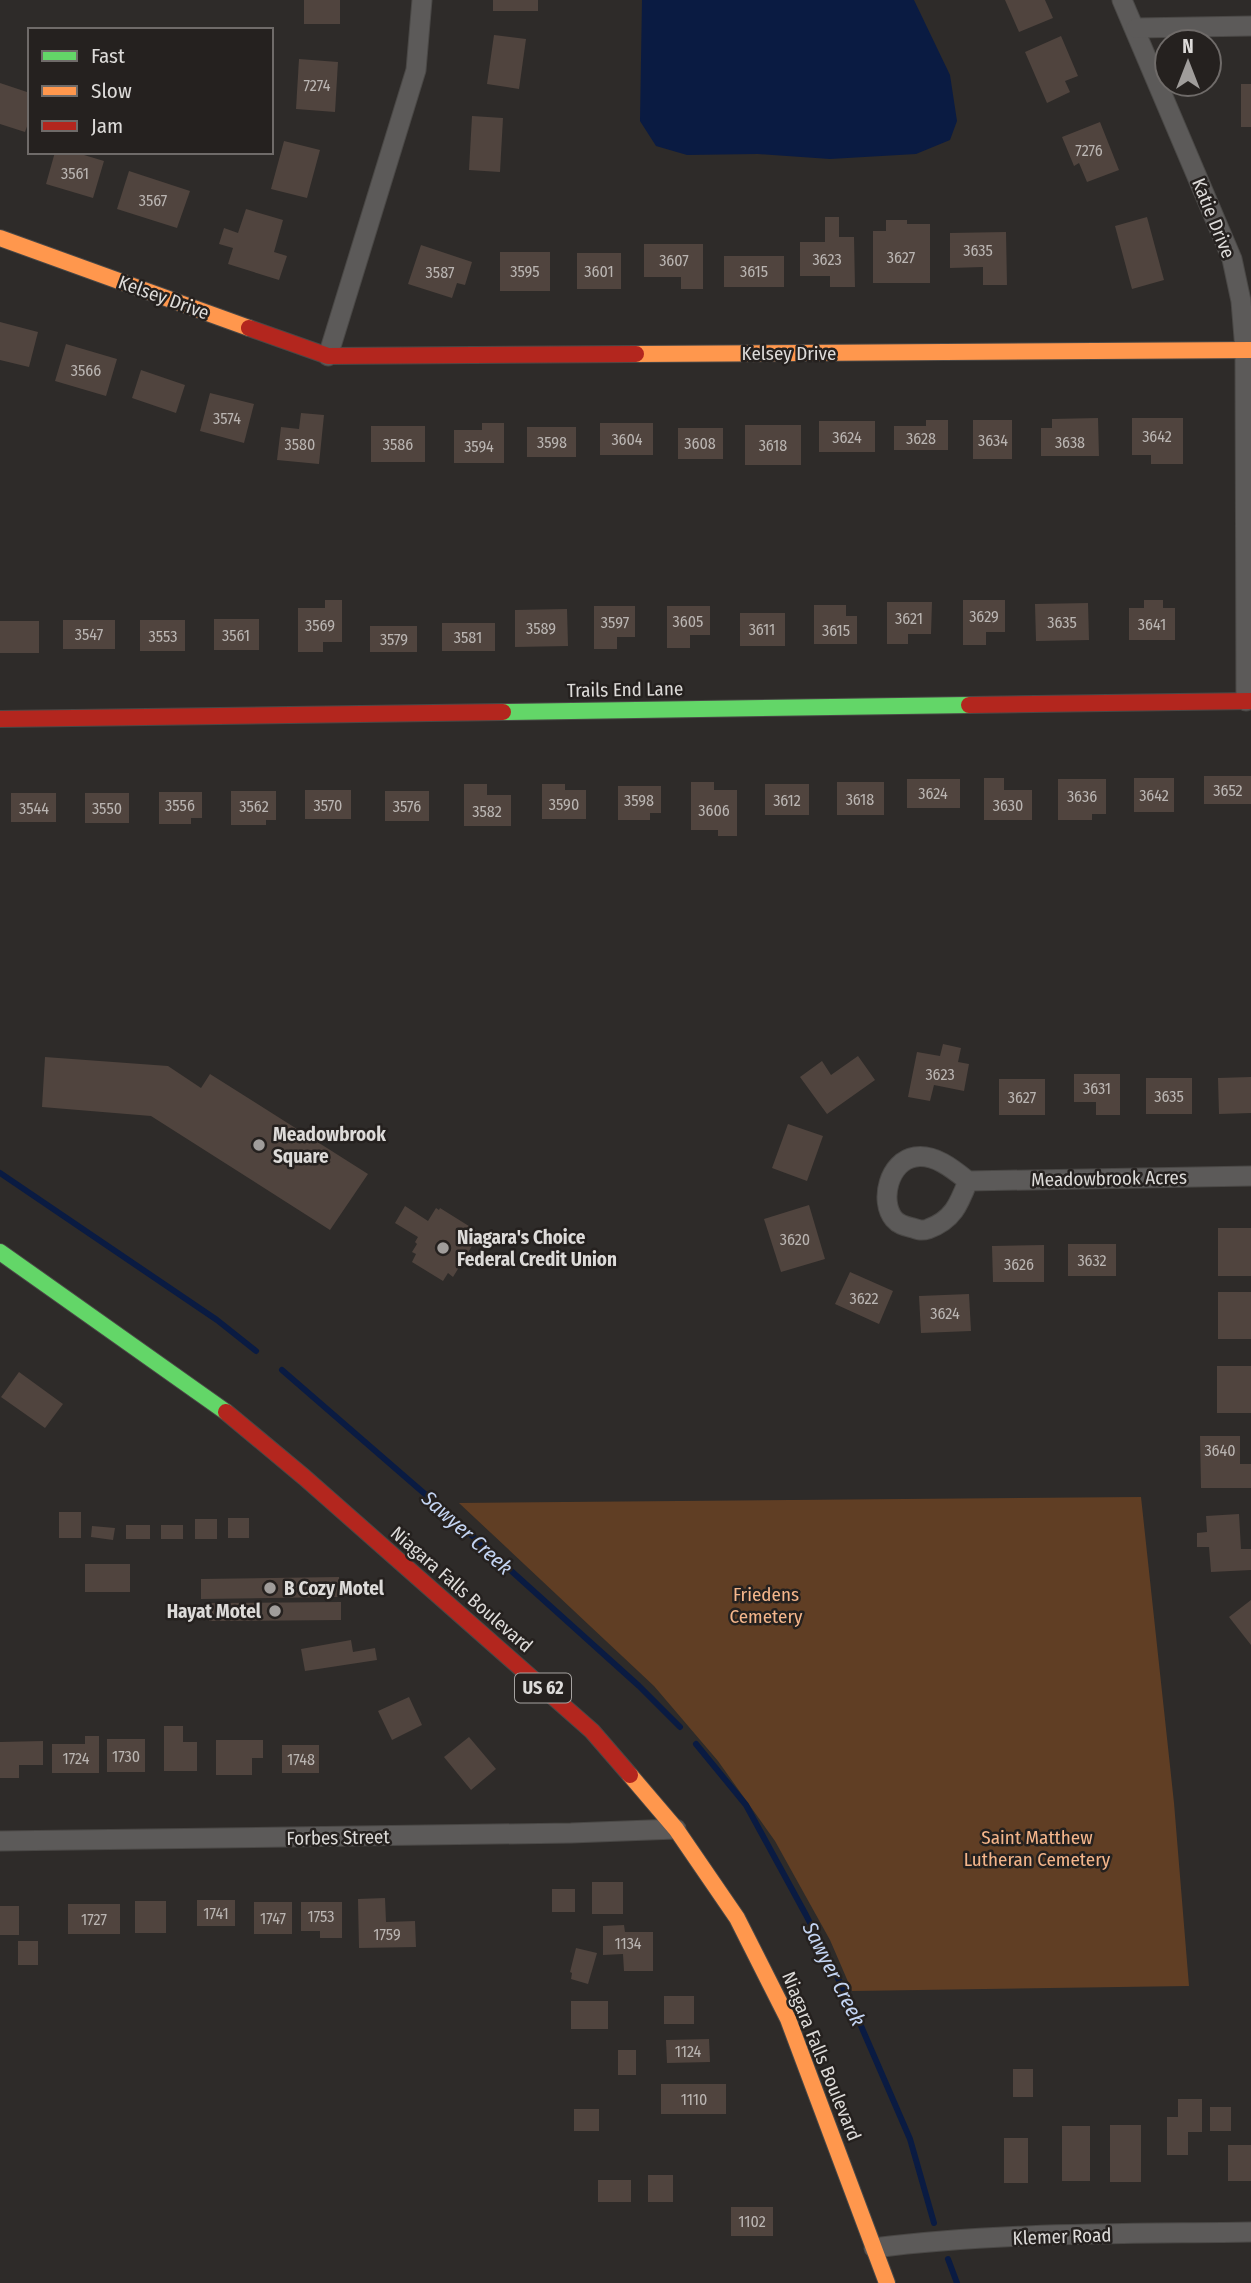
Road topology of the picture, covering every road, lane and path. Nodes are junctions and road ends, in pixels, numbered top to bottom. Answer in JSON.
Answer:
{"nodes":[{"id":1,"x":422,"y":0,"type":"edge"},
{"id":2,"x":1122,"y":0,"type":"edge"},
{"id":3,"x":1251,"y":26,"type":"edge"},
{"id":4,"x":1136,"y":28,"type":"junction"},
{"id":5,"x":0,"y":238,"type":"edge"},
{"id":6,"x":1248,"y":350,"type":"edge"},
{"id":7,"x":328,"y":356,"type":"junction"},
{"id":8,"x":1248,"y":701,"type":"edge"},
{"id":9,"x":0,"y":719,"type":"edge"},
{"id":10,"x":1251,"y":1175,"type":"edge"},
{"id":11,"x":968,"y":1181,"type":"dead end"},
{"id":12,"x":0,"y":1252,"type":"edge"},
{"id":13,"x":676,"y":1829,"type":"junction"},
{"id":14,"x":0,"y":1841,"type":"edge"},
{"id":15,"x":1251,"y":2232,"type":"edge"},
{"id":16,"x":874,"y":2248,"type":"junction"},
{"id":17,"x":887,"y":2283,"type":"edge"}],
"edges":[{"from":1,"to":7,"type":"street"},
{"from":2,"to":4,"type":"street","name":"Katie Drive"},
{"from":3,"to":4,"type":"street"},
{"from":4,"to":6,"type":"street","name":"Katie Drive"},
{"from":5,"to":7,"type":"street","name":"Kelsey Drive"},
{"from":6,"to":7,"type":"street","name":"Kelsey Drive"},
{"from":6,"to":8,"type":"street","name":"Katie Drive"},
{"from":8,"to":9,"type":"street","name":"Trails End Lane"},
{"from":10,"to":11,"type":"street","name":"Meadowbrook Acres"},
{"from":12,"to":13,"type":"street","name":"Niagara Falls Boulevard","number":"US 62"},
{"from":13,"to":14,"type":"street","name":"Forbes Street"},
{"from":13,"to":16,"type":"street","name":"Niagara Falls Boulevard","number":"US 62"},
{"from":15,"to":16,"type":"street","name":"Klemer Road"},
{"from":16,"to":17,"type":"street","name":"Niagara Falls Boulevard","number":"US 62"}]}
